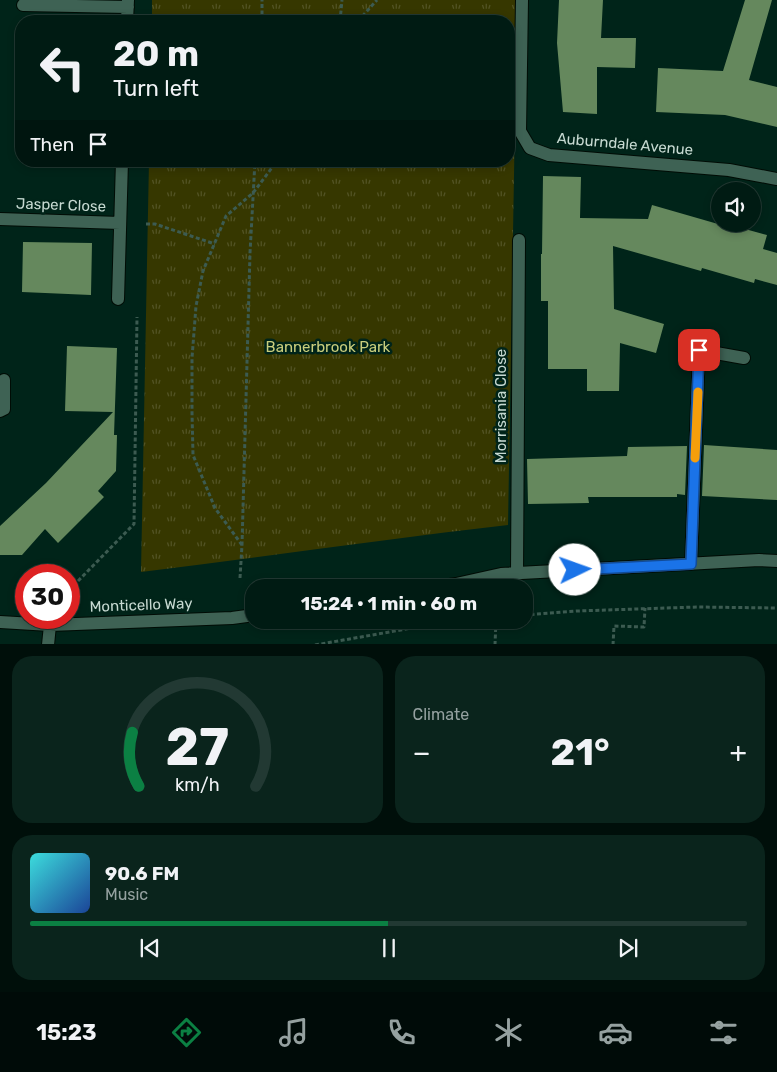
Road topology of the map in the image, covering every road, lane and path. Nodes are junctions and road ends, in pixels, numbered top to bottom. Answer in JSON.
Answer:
{"nodes":[{"id":1,"x":262,"y":0,"type":"edge"},
{"id":2,"x":342,"y":0,"type":"edge"},
{"id":3,"x":377,"y":0,"type":"edge"},
{"id":4,"x":522,"y":0,"type":"edge"},
{"id":5,"x":128,"y":4,"type":"edge"},
{"id":6,"x":23,"y":5,"type":"dead end"},
{"id":7,"x":262,"y":15,"type":"edge"},
{"id":8,"x":341,"y":15,"type":"edge"},
{"id":9,"x":363,"y":15,"type":"edge"},
{"id":10,"x":122,"y":167,"type":"edge"},
{"id":11,"x":255,"y":167,"type":"edge"},
{"id":12,"x":272,"y":167,"type":"edge"},
{"id":13,"x":777,"y":179,"type":"edge"},
{"id":14,"x":253,"y":193,"type":"junction"},
{"id":15,"x":0,"y":219,"type":"edge"},
{"id":16,"x":120,"y":223,"type":"junction"},
{"id":17,"x":519,"y":240,"type":"dead end"},
{"id":18,"x":215,"y":244,"type":"junction"},
{"id":19,"x":118,"y":299,"type":"joint"},
{"id":20,"x":744,"y":358,"type":"dead end"},
{"id":21,"x":4,"y":380,"type":"dead end"},
{"id":22,"x":0,"y":411,"type":"edge"},
{"id":23,"x":242,"y":546,"type":"junction"},
{"id":24,"x":777,"y":561,"type":"edge"},
{"id":25,"x":691,"y":564,"type":"junction"},
{"id":26,"x":516,"y":573,"type":"junction"},
{"id":27,"x":240,"y":578,"type":"dead end"},
{"id":28,"x":80,"y":579,"type":"edge"},
{"id":29,"x":476,"y":579,"type":"edge"},
{"id":30,"x":645,"y":608,"type":"junction"},
{"id":31,"x":777,"y":608,"type":"edge"},
{"id":32,"x":533,"y":614,"type":"edge"},
{"id":33,"x":245,"y":616,"type":"edge"},
{"id":34,"x":0,"y":622,"type":"edge"},
{"id":35,"x":15,"y":623,"type":"edge"},
{"id":36,"x":80,"y":624,"type":"edge"},
{"id":37,"x":50,"y":629,"type":"edge"},
{"id":38,"x":404,"y":629,"type":"edge"},
{"id":39,"x":496,"y":629,"type":"edge"},
{"id":40,"x":48,"y":644,"type":"edge"},
{"id":41,"x":315,"y":644,"type":"edge"},
{"id":42,"x":495,"y":644,"type":"edge"},
{"id":43,"x":613,"y":644,"type":"edge"}],
"edges":[{"from":1,"to":7,"type":"path"},
{"from":2,"to":8,"type":"path"},
{"from":3,"to":9,"type":"path"},
{"from":4,"to":13,"type":"street","name":"Auburndale Avenue"},
{"from":5,"to":6,"type":"street"},
{"from":10,"to":16,"type":"street","name":"Jasper Close"},
{"from":11,"to":14,"type":"path"},
{"from":12,"to":14,"type":"path"},
{"from":14,"to":18,"type":"path"},
{"from":14,"to":23,"type":"path"},
{"from":15,"to":16,"type":"street","name":"Jasper Close"},
{"from":16,"to":18,"type":"path"},
{"from":16,"to":19,"type":"street","name":"Jasper Close"},
{"from":17,"to":26,"type":"street","name":"Morrisania Close"},
{"from":18,"to":23,"type":"path"},
{"from":19,"to":28,"type":"path"},
{"from":20,"to":25,"type":"street"},
{"from":21,"to":22,"type":"street"},
{"from":23,"to":27,"type":"path"},
{"from":24,"to":25,"type":"street"},
{"from":25,"to":26,"type":"street"},
{"from":26,"to":29,"type":"street"},
{"from":30,"to":31,"type":"path"},
{"from":30,"to":32,"type":"path"},
{"from":30,"to":43,"type":"path"},
{"from":33,"to":36,"type":"street","name":"Monticello Way"},
{"from":34,"to":35,"type":"street","name":"Monticello Way"},
{"from":37,"to":40,"type":"street"},
{"from":38,"to":41,"type":"path"},
{"from":39,"to":42,"type":"path"}]}
